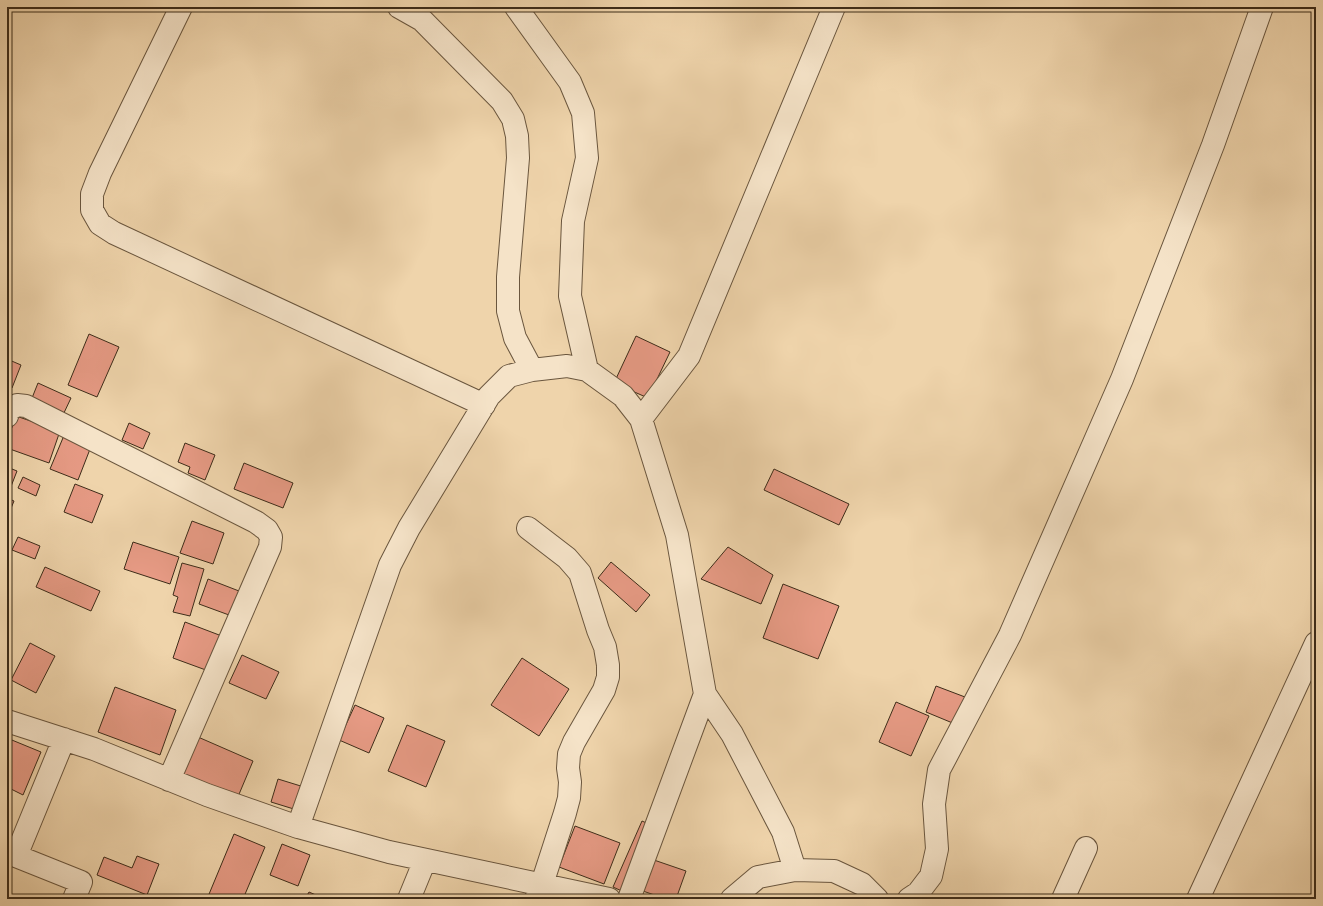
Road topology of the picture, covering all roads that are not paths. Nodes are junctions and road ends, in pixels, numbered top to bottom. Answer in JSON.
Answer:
{"nodes":[{"id":1,"x":181,"y":7,"type":"edge"},
{"id":2,"x":400,"y":7,"type":"edge"},
{"id":3,"x":516,"y":7,"type":"edge"},
{"id":4,"x":834,"y":7,"type":"edge"},
{"id":5,"x":1262,"y":7,"type":"edge"},
{"id":6,"x":532,"y":370,"type":"junction"},
{"id":7,"x":587,"y":370,"type":"junction"},
{"id":8,"x":484,"y":405,"type":"junction"},
{"id":9,"x":7,"y":416,"type":"edge"},
{"id":10,"x":641,"y":420,"type":"junction"},
{"id":11,"x":528,"y":528,"type":"dead end"},
{"id":12,"x":1316,"y":642,"type":"edge"},
{"id":13,"x":705,"y":694,"type":"junction"},
{"id":14,"x":7,"y":721,"type":"edge"},
{"id":15,"x":64,"y":739,"type":"junction"},
{"id":16,"x":169,"y":780,"type":"junction"},
{"id":17,"x":298,"y":827,"type":"junction"},
{"id":18,"x":1086,"y":848,"type":"dead end"},
{"id":19,"x":425,"y":860,"type":"junction"},
{"id":20,"x":795,"y":870,"type":"junction"},
{"id":21,"x":539,"y":892,"type":"edge"},
{"id":22,"x":918,"y":897,"type":"edge"},
{"id":23,"x":74,"y":899,"type":"edge"},
{"id":24,"x":409,"y":899,"type":"edge"},
{"id":25,"x":609,"y":899,"type":"edge"},
{"id":26,"x":629,"y":899,"type":"edge"},
{"id":27,"x":732,"y":899,"type":"edge"},
{"id":28,"x":878,"y":899,"type":"edge"},
{"id":29,"x":1063,"y":899,"type":"edge"},
{"id":30,"x":1198,"y":899,"type":"edge"}],
"edges":[{"from":1,"to":8,"type":"street"},
{"from":2,"to":6,"type":"street"},
{"from":3,"to":7,"type":"street"},
{"from":4,"to":10,"type":"street"},
{"from":5,"to":22,"type":"street"},
{"from":6,"to":7,"type":"street"},
{"from":6,"to":8,"type":"street"},
{"from":7,"to":10,"type":"street"},
{"from":8,"to":17,"type":"street"},
{"from":9,"to":16,"type":"street"},
{"from":10,"to":13,"type":"street"},
{"from":11,"to":21,"type":"street"},
{"from":12,"to":30,"type":"street"},
{"from":13,"to":20,"type":"street"},
{"from":13,"to":26,"type":"street"},
{"from":14,"to":15,"type":"street"},
{"from":15,"to":16,"type":"street"},
{"from":15,"to":23,"type":"street"},
{"from":16,"to":17,"type":"street"},
{"from":17,"to":19,"type":"street"},
{"from":18,"to":29,"type":"street"},
{"from":19,"to":21,"type":"street"},
{"from":19,"to":24,"type":"street"},
{"from":20,"to":27,"type":"street"},
{"from":20,"to":28,"type":"street"},
{"from":21,"to":25,"type":"street"}]}
